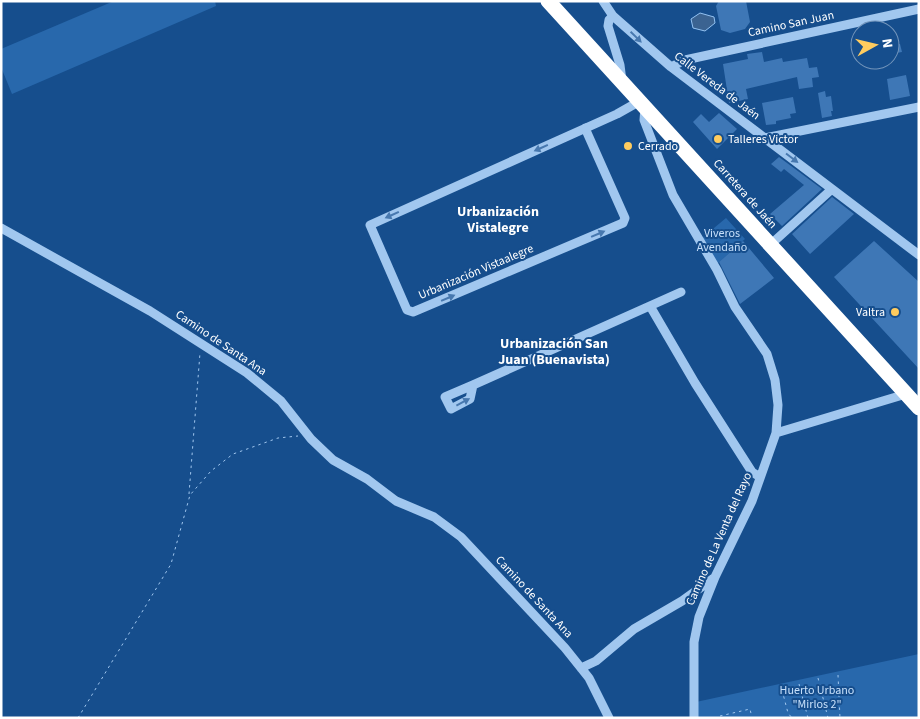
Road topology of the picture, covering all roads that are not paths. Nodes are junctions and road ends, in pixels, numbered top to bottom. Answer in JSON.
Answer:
{"nodes":[{"id":1,"x":548,"y":1,"type":"edge"},
{"id":2,"x":603,"y":1,"type":"edge"},
{"id":3,"x":919,"y":9,"type":"edge"},
{"id":4,"x":614,"y":16,"type":"junction"},
{"id":5,"x":672,"y":68,"type":"junction"},
{"id":6,"x":622,"y":81,"type":"junction"},
{"id":7,"x":642,"y":104,"type":"junction"},
{"id":8,"x":919,"y":106,"type":"edge"},
{"id":9,"x":585,"y":128,"type":"junction"},
{"id":10,"x":765,"y":138,"type":"junction"},
{"id":11,"x":832,"y":188,"type":"junction"},
{"id":12,"x":1,"y":228,"type":"edge"},
{"id":13,"x":770,"y":245,"type":"junction"},
{"id":14,"x":919,"y":255,"type":"edge"},
{"id":15,"x":681,"y":292,"type":"dead end"},
{"id":16,"x":650,"y":306,"type":"junction"},
{"id":17,"x":473,"y":385,"type":"dead end"},
{"id":18,"x":906,"y":394,"type":"junction"},
{"id":19,"x":919,"y":408,"type":"edge"},
{"id":20,"x":776,"y":433,"type":"junction"},
{"id":21,"x":760,"y":477,"type":"junction"},
{"id":22,"x":715,"y":577,"type":"junction"},
{"id":23,"x":581,"y":668,"type":"junction"},
{"id":24,"x":609,"y":718,"type":"edge"},
{"id":25,"x":694,"y":718,"type":"edge"}],
"edges":[{"from":1,"to":6,"type":"highway","name":"Carretera de Jaén"},
{"from":2,"to":4,"type":"street","name":"Calle Vereda de Jaén"},
{"from":3,"to":5,"type":"street","name":"Camino San Juan"},
{"from":4,"to":5,"type":"street","name":"Calle Vereda de Jaén","one_way":true},
{"from":4,"to":6,"type":"street"},
{"from":5,"to":10,"type":"street","name":"Calle Vereda de Jaén"},
{"from":6,"to":7,"type":"highway","name":"Carretera de Jaén"},
{"from":7,"to":9,"type":"street","name":"Urbanización Vistaalegre"},
{"from":7,"to":13,"type":"highway","name":"Carretera de Jaén"},
{"from":7,"to":20,"type":"street","name":"Camino de La Venta del Rayo"},
{"from":8,"to":10,"type":"street"},
{"from":9,"to":9,"type":"street","name":"Urbanización Vistaalegre","one_way":true},
{"from":10,"to":11,"type":"street","name":"Calle Vereda de Jaén","one_way":true},
{"from":11,"to":13,"type":"street"},
{"from":11,"to":14,"type":"street","name":"Calle Vereda de Jaén"},
{"from":12,"to":23,"type":"street","name":"Camino de Santa Ana"},
{"from":13,"to":18,"type":"highway","name":"Carretera de Jaén"},
{"from":15,"to":16,"type":"street"},
{"from":16,"to":17,"type":"street"},
{"from":16,"to":21,"type":"street"},
{"from":18,"to":19,"type":"highway","name":"Carretera de Jaén"},
{"from":18,"to":20,"type":"street"},
{"from":20,"to":21,"type":"street","name":"Camino de La Venta del Rayo"},
{"from":21,"to":22,"type":"street","name":"Camino de La Venta del Rayo"},
{"from":22,"to":23,"type":"street"},
{"from":22,"to":25,"type":"street","name":"Camino de La Venta del Rayo"},
{"from":23,"to":24,"type":"street","name":"Camino de Santa Ana"}]}
